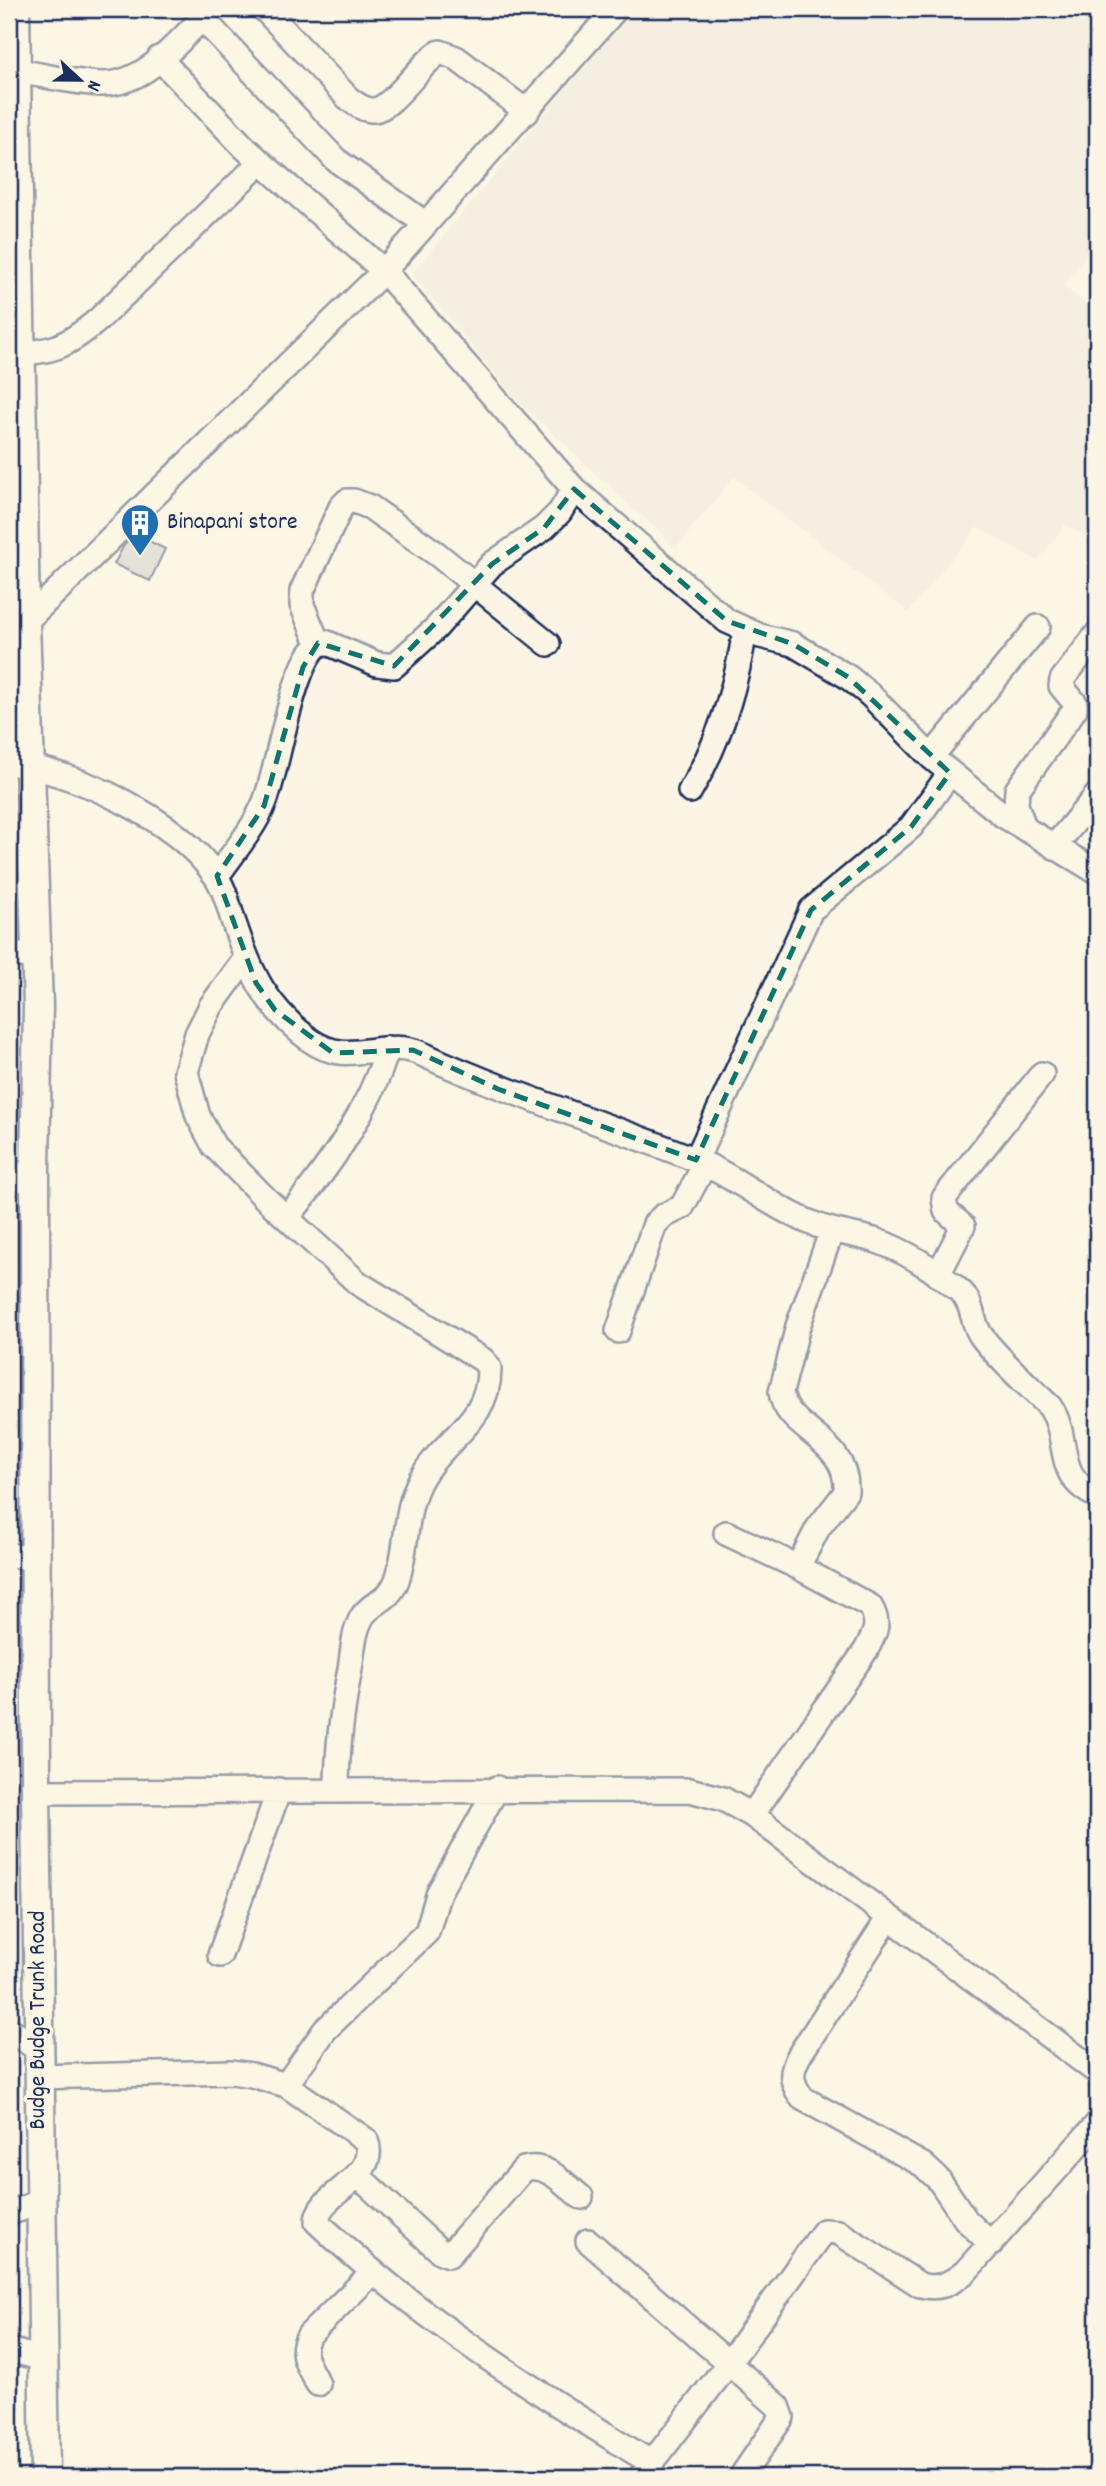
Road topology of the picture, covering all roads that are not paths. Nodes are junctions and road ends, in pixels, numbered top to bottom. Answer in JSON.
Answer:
{"nodes":[{"id":1,"x":15,"y":9,"type":"edge"},
{"id":2,"x":264,"y":9,"type":"edge"},
{"id":3,"x":616,"y":9,"type":"edge"},
{"id":4,"x":206,"y":13,"type":"edge"},
{"id":5,"x":159,"y":58,"type":"junction"},
{"id":6,"x":16,"y":71,"type":"junction"},
{"id":7,"x":527,"y":112,"type":"junction"},
{"id":8,"x":13,"y":117,"type":"edge"},
{"id":9,"x":261,"y":162,"type":"junction"},
{"id":10,"x":426,"y":224,"type":"junction"},
{"id":11,"x":384,"y":271,"type":"junction"},
{"id":12,"x":15,"y":354,"type":"edge"},
{"id":13,"x":575,"y":489,"type":"junction"},
{"id":14,"x":16,"y":517,"type":"edge"},
{"id":15,"x":17,"y":572,"type":"edge"},
{"id":16,"x":473,"y":584,"type":"junction"},
{"id":17,"x":25,"y":622,"type":"junction"},
{"id":18,"x":1038,"y":627,"type":"dead end"},
{"id":19,"x":745,"y":631,"type":"junction"},
{"id":20,"x":1097,"y":634,"type":"edge"},
{"id":21,"x":318,"y":643,"type":"junction"},
{"id":22,"x":548,"y":644,"type":"dead end"},
{"id":23,"x":18,"y":699,"type":"edge"},
{"id":24,"x":931,"y":757,"type":"junction"},
{"id":25,"x":19,"y":764,"type":"edge"},
{"id":26,"x":950,"y":773,"type":"junction"},
{"id":27,"x":690,"y":791,"type":"dead end"},
{"id":28,"x":1097,"y":795,"type":"edge"},
{"id":29,"x":1025,"y":829,"type":"junction"},
{"id":30,"x":1054,"y":847,"type":"junction"},
{"id":31,"x":1097,"y":872,"type":"edge"},
{"id":32,"x":217,"y":876,"type":"junction"},
{"id":33,"x":22,"y":955,"type":"edge"},
{"id":34,"x":246,"y":958,"type":"junction"},
{"id":35,"x":388,"y":1048,"type":"junction"},
{"id":36,"x":1042,"y":1074,"type":"dead end"},
{"id":37,"x":700,"y":1162,"type":"junction"},
{"id":38,"x":36,"y":1166,"type":"junction"},
{"id":39,"x":9,"y":1185,"type":"edge"},
{"id":40,"x":287,"y":1218,"type":"junction"},
{"id":41,"x":832,"y":1230,"type":"junction"},
{"id":42,"x":937,"y":1275,"type":"junction"},
{"id":43,"x":618,"y":1331,"type":"dead end"},
{"id":44,"x":1097,"y":1496,"type":"edge"},
{"id":45,"x":726,"y":1533,"type":"dead end"},
{"id":46,"x":22,"y":1557,"type":"edge"},
{"id":47,"x":798,"y":1567,"type":"junction"},
{"id":48,"x":497,"y":1788,"type":"junction"},
{"id":49,"x":279,"y":1790,"type":"junction"},
{"id":50,"x":337,"y":1790,"type":"junction"},
{"id":51,"x":36,"y":1792,"type":"junction"},
{"id":52,"x":751,"y":1815,"type":"junction"},
{"id":53,"x":888,"y":1919,"type":"junction"},
{"id":54,"x":220,"y":1955,"type":"dead end"},
{"id":55,"x":9,"y":2029,"type":"edge"},
{"id":56,"x":39,"y":2064,"type":"junction"},
{"id":57,"x":1097,"y":2072,"type":"edge"},
{"id":58,"x":286,"y":2085,"type":"junction"},
{"id":59,"x":1097,"y":2124,"type":"edge"},
{"id":60,"x":357,"y":2175,"type":"junction"},
{"id":61,"x":581,"y":2197,"type":"dead end"},
{"id":62,"x":41,"y":2202,"type":"junction"},
{"id":63,"x":9,"y":2213,"type":"edge"},
{"id":64,"x":588,"y":2241,"type":"dead end"},
{"id":65,"x":991,"y":2244,"type":"junction"},
{"id":66,"x":373,"y":2272,"type":"junction"},
{"id":67,"x":9,"y":2350,"type":"edge"},
{"id":68,"x":43,"y":2359,"type":"junction"},
{"id":69,"x":728,"y":2364,"type":"junction"},
{"id":70,"x":318,"y":2384,"type":"dead end"},
{"id":71,"x":646,"y":2470,"type":"edge"},
{"id":72,"x":46,"y":2477,"type":"edge"},
{"id":73,"x":741,"y":2477,"type":"edge"}],
"edges":[{"from":1,"to":6,"type":"main road","name":"Budge Budge Trunk Road"},
{"from":2,"to":7,"type":"street"},
{"from":3,"to":7,"type":"street"},
{"from":4,"to":5,"type":"street"},
{"from":4,"to":10,"type":"street"},
{"from":5,"to":6,"type":"street"},
{"from":5,"to":9,"type":"street"},
{"from":6,"to":8,"type":"main road","name":"Budge Budge Trunk Road"},
{"from":7,"to":10,"type":"street"},
{"from":8,"to":12,"type":"main road","name":"Budge Budge Trunk Road"},
{"from":9,"to":11,"type":"street"},
{"from":9,"to":12,"type":"street"},
{"from":10,"to":11,"type":"street"},
{"from":11,"to":13,"type":"street"},
{"from":11,"to":17,"type":"street"},
{"from":12,"to":14,"type":"main road","name":"Budge Budge Trunk Road"},
{"from":13,"to":16,"type":"street"},
{"from":13,"to":19,"type":"street"},
{"from":14,"to":15,"type":"main road","name":"Budge Budge Trunk Road"},
{"from":15,"to":17,"type":"main road","name":"Budge Budge Trunk Road"},
{"from":16,"to":21,"type":"street"},
{"from":16,"to":21,"type":"street"},
{"from":16,"to":22,"type":"street"},
{"from":17,"to":23,"type":"main road","name":"Budge Budge Trunk Road"},
{"from":18,"to":24,"type":"street"},
{"from":19,"to":24,"type":"street"},
{"from":19,"to":27,"type":"street"},
{"from":20,"to":29,"type":"street"},
{"from":21,"to":32,"type":"street"},
{"from":23,"to":25,"type":"main road","name":"Budge Budge Trunk Road"},
{"from":24,"to":26,"type":"street"},
{"from":25,"to":32,"type":"street"},
{"from":25,"to":33,"type":"main road","name":"Budge Budge Trunk Road"},
{"from":26,"to":29,"type":"street"},
{"from":26,"to":37,"type":"street"},
{"from":28,"to":30,"type":"street"},
{"from":29,"to":30,"type":"street"},
{"from":30,"to":31,"type":"street"},
{"from":32,"to":34,"type":"street"},
{"from":33,"to":38,"type":"main road","name":"Budge Budge Trunk Road"},
{"from":34,"to":35,"type":"street"},
{"from":34,"to":40,"type":"street"},
{"from":35,"to":37,"type":"street"},
{"from":35,"to":40,"type":"street"},
{"from":36,"to":42,"type":"street"},
{"from":37,"to":41,"type":"street"},
{"from":37,"to":43,"type":"street"},
{"from":38,"to":39,"type":"street"},
{"from":38,"to":46,"type":"main road","name":"Budge Budge Trunk Road"},
{"from":40,"to":50,"type":"street"},
{"from":41,"to":42,"type":"street"},
{"from":41,"to":47,"type":"street"},
{"from":42,"to":44,"type":"street"},
{"from":45,"to":47,"type":"street"},
{"from":46,"to":51,"type":"main road","name":"Budge Budge Trunk Road"},
{"from":47,"to":52,"type":"street"},
{"from":48,"to":50,"type":"street"},
{"from":48,"to":52,"type":"street"},
{"from":48,"to":58,"type":"street"},
{"from":49,"to":50,"type":"street"},
{"from":49,"to":51,"type":"street"},
{"from":49,"to":54,"type":"street"},
{"from":51,"to":56,"type":"main road","name":"Budge Budge Trunk Road"},
{"from":52,"to":53,"type":"street"},
{"from":53,"to":57,"type":"street"},
{"from":53,"to":65,"type":"street"},
{"from":55,"to":56,"type":"street"},
{"from":56,"to":58,"type":"street"},
{"from":56,"to":62,"type":"main road","name":"Budge Budge Trunk Road"},
{"from":58,"to":60,"type":"street"},
{"from":59,"to":65,"type":"street"},
{"from":60,"to":61,"type":"street"},
{"from":60,"to":66,"type":"street"},
{"from":62,"to":63,"type":"street"},
{"from":62,"to":68,"type":"main road","name":"Budge Budge Trunk Road"},
{"from":64,"to":69,"type":"street"},
{"from":65,"to":69,"type":"street"},
{"from":66,"to":70,"type":"street"},
{"from":66,"to":71,"type":"street"},
{"from":67,"to":68,"type":"street"},
{"from":68,"to":72,"type":"main road","name":"Budge Budge Trunk Road"},
{"from":69,"to":71,"type":"street"},
{"from":69,"to":73,"type":"street"}]}
